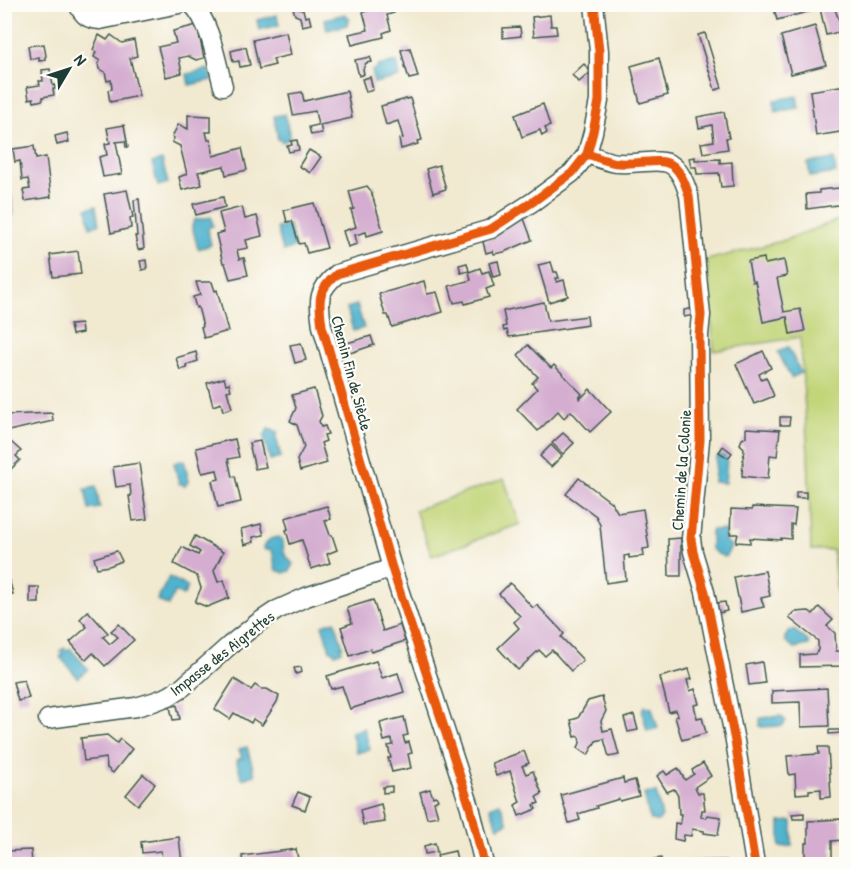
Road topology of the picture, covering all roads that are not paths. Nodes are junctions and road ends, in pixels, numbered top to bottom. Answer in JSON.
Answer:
{"nodes":[{"id":1,"x":78,"y":4,"type":"edge"},
{"id":2,"x":178,"y":4,"type":"edge"},
{"id":3,"x":192,"y":4,"type":"edge"},
{"id":4,"x":594,"y":4,"type":"edge"},
{"id":5,"x":223,"y":86,"type":"dead end"},
{"id":6,"x":587,"y":154,"type":"junction"},
{"id":7,"x":392,"y":568,"type":"junction"},
{"id":8,"x":48,"y":719,"type":"dead end"},
{"id":9,"x":484,"y":864,"type":"edge"},
{"id":10,"x":755,"y":864,"type":"edge"}],
"edges":[{"from":1,"to":2,"type":"street"},
{"from":3,"to":5,"type":"street"},
{"from":4,"to":6,"type":"street","name":"Chemin Fin de Siècle"},
{"from":6,"to":7,"type":"street","name":"Chemin Fin de Siècle"},
{"from":6,"to":10,"type":"street","name":"Chemin de la Colonie"},
{"from":7,"to":8,"type":"street","name":"Impasse des Aigrettes"},
{"from":7,"to":9,"type":"street","name":"Chemin Fin de Siècle"}]}
